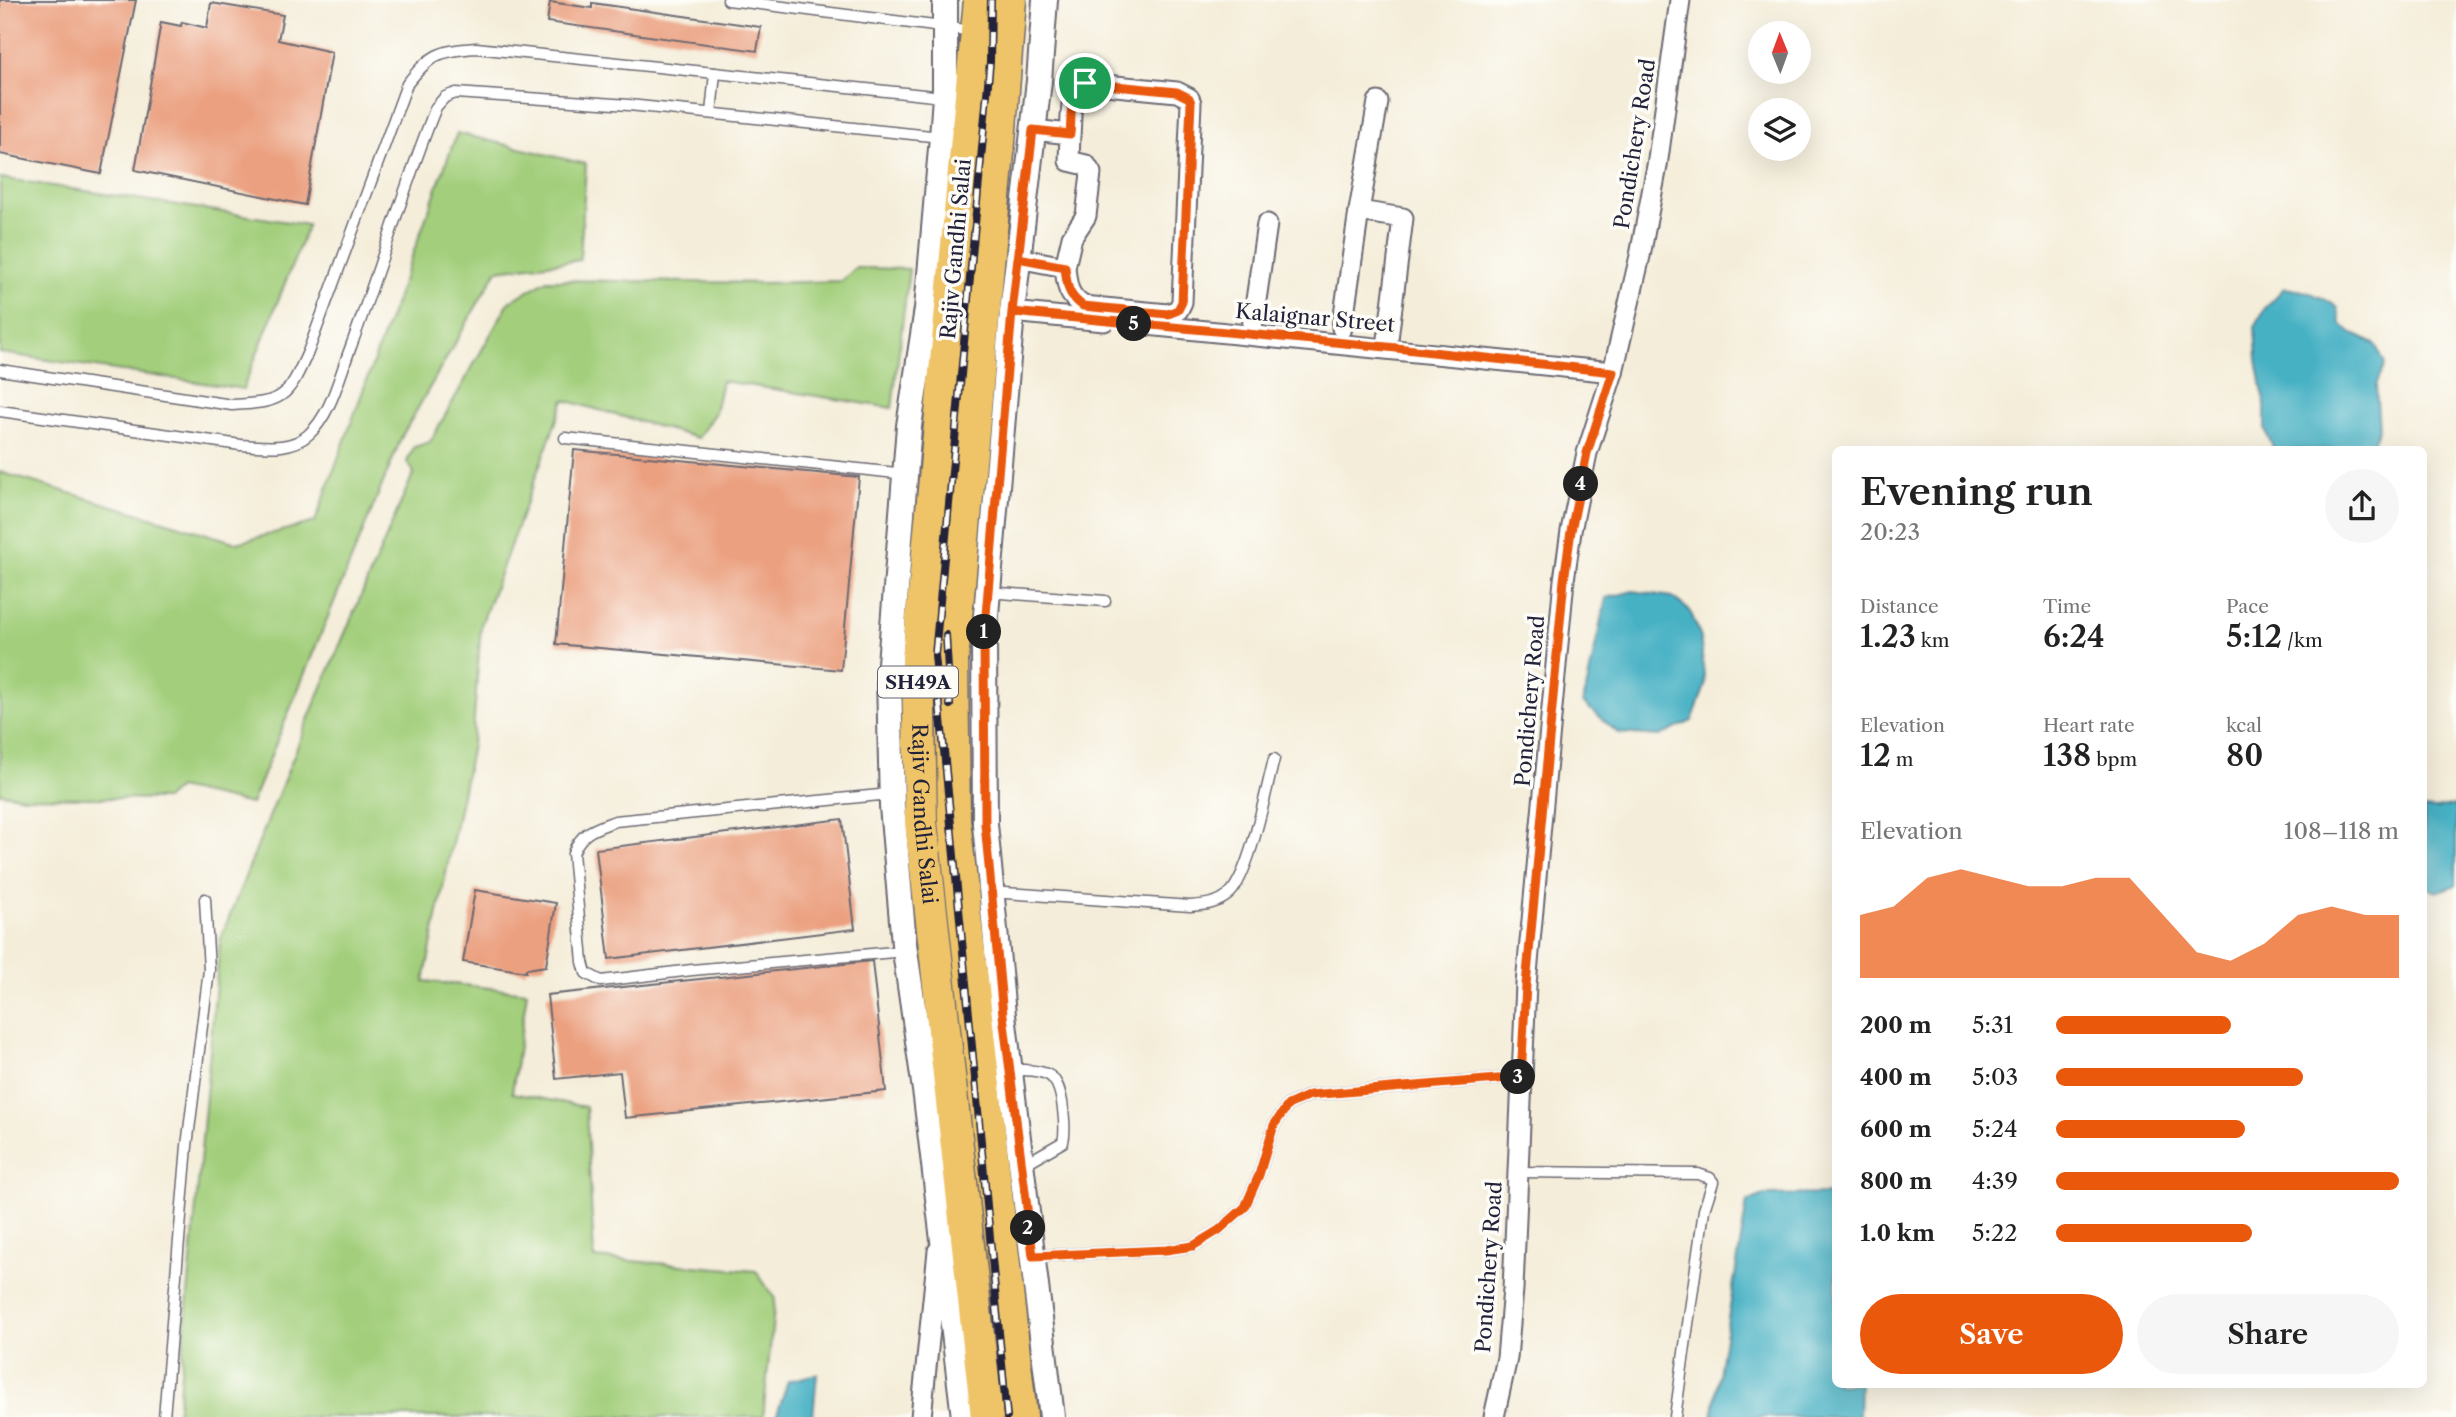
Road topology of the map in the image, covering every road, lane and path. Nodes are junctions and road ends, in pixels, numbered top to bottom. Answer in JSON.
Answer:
{"nodes":[{"id":1,"x":728,"y":0,"type":"edge"},
{"id":2,"x":945,"y":0,"type":"edge"},
{"id":3,"x":980,"y":0,"type":"edge"},
{"id":4,"x":1010,"y":0,"type":"edge"},
{"id":5,"x":1045,"y":0,"type":"edge"},
{"id":6,"x":1680,"y":0,"type":"edge"},
{"id":7,"x":943,"y":27,"type":"junction"},
{"id":8,"x":977,"y":31,"type":"junction"},
{"id":9,"x":715,"y":73,"type":"junction"},
{"id":10,"x":978,"y":99,"type":"junction"},
{"id":11,"x":1378,"y":102,"type":"dead end"},
{"id":12,"x":711,"y":113,"type":"junction"},
{"id":13,"x":1033,"y":130,"type":"junction"},
{"id":14,"x":1070,"y":134,"type":"junction"},
{"id":15,"x":974,"y":140,"type":"junction"},
{"id":16,"x":1359,"y":211,"type":"junction"},
{"id":17,"x":958,"y":222,"type":"junction"},
{"id":18,"x":1268,"y":224,"type":"dead end"},
{"id":19,"x":992,"y":226,"type":"junction"},
{"id":20,"x":1018,"y":258,"type":"junction"},
{"id":21,"x":1065,"y":267,"type":"junction"},
{"id":22,"x":1012,"y":312,"type":"junction"},
{"id":23,"x":1342,"y":328,"type":"dead end"},
{"id":24,"x":1251,"y":335,"type":"junction"},
{"id":25,"x":1387,"y":347,"type":"junction"},
{"id":26,"x":0,"y":370,"type":"edge"},
{"id":27,"x":1613,"y":372,"type":"junction"},
{"id":28,"x":0,"y":411,"type":"edge"},
{"id":29,"x":565,"y":438,"type":"dead end"},
{"id":30,"x":906,"y":474,"type":"junction"},
{"id":31,"x":988,"y":592,"type":"junction"},
{"id":32,"x":1105,"y":601,"type":"dead end"},
{"id":33,"x":1274,"y":759,"type":"dead end"},
{"id":34,"x":892,"y":794,"type":"junction"},
{"id":35,"x":991,"y":892,"type":"junction"},
{"id":36,"x":205,"y":899,"type":"dead end"},
{"id":37,"x":905,"y":951,"type":"junction"},
{"id":38,"x":1009,"y":1069,"type":"junction"},
{"id":39,"x":1521,"y":1077,"type":"junction"},
{"id":40,"x":1021,"y":1166,"type":"junction"},
{"id":41,"x":1518,"y":1172,"type":"junction"},
{"id":42,"x":941,"y":1219,"type":"junction"},
{"id":43,"x":1033,"y":1256,"type":"junction"},
{"id":44,"x":970,"y":1365,"type":"junction"},
{"id":45,"x":164,"y":1417,"type":"edge"},
{"id":46,"x":920,"y":1417,"type":"edge"},
{"id":47,"x":964,"y":1417,"type":"edge"},
{"id":48,"x":987,"y":1417,"type":"edge"},
{"id":49,"x":1021,"y":1417,"type":"edge"},
{"id":50,"x":1052,"y":1417,"type":"edge"},
{"id":51,"x":1494,"y":1417,"type":"edge"},
{"id":52,"x":1675,"y":1417,"type":"edge"}],
"edges":[{"from":1,"to":7,"type":"lane"},
{"from":2,"to":7,"type":"street"},
{"from":3,"to":8,"type":"main road","name":"Rajiv Gandhi Salai","number":"SH49A"},
{"from":4,"to":10,"type":"main road","name":"Rajiv Gandhi Salai","number":"SH49A"},
{"from":5,"to":13,"type":"street"},
{"from":6,"to":27,"type":"street","name":"Pondichery Road"},
{"from":7,"to":8,"type":"lane"},
{"from":7,"to":10,"type":"street"},
{"from":8,"to":10,"type":"main road","name":"Rajiv Gandhi Salai","number":"SH49A"},
{"from":9,"to":10,"type":"lane"},
{"from":9,"to":12,"type":"lane"},
{"from":9,"to":26,"type":"lane"},
{"from":10,"to":15,"type":"main road","name":"Rajiv Gandhi Salai","number":"SH49A"},
{"from":10,"to":15,"type":"street"},
{"from":11,"to":16,"type":"street"},
{"from":12,"to":15,"type":"lane"},
{"from":12,"to":28,"type":"lane"},
{"from":13,"to":14,"type":"street"},
{"from":13,"to":20,"type":"street"},
{"from":14,"to":21,"type":"street"},
{"from":14,"to":21,"type":"street"},
{"from":15,"to":17,"type":"main road","name":"Rajiv Gandhi Salai","number":"SH49A"},
{"from":15,"to":19,"type":"main road","name":"Rajiv Gandhi Salai","number":"SH49A"},
{"from":15,"to":30,"type":"street"},
{"from":16,"to":23,"type":"street"},
{"from":16,"to":25,"type":"street"},
{"from":17,"to":19,"type":"main road"},
{"from":17,"to":44,"type":"main road","name":"Rajiv Gandhi Salai","number":"SH49A"},
{"from":18,"to":24,"type":"street"},
{"from":19,"to":49,"type":"main road","name":"Rajiv Gandhi Salai","number":"SH49A"},
{"from":20,"to":21,"type":"street"},
{"from":20,"to":22,"type":"street"},
{"from":22,"to":24,"type":"street","name":"Kalaignar Street"},
{"from":22,"to":31,"type":"street"},
{"from":24,"to":25,"type":"street","name":"Kalaignar Street"},
{"from":25,"to":27,"type":"street","name":"Kalaignar Street"},
{"from":27,"to":39,"type":"street","name":"Pondichery Road"},
{"from":29,"to":30,"type":"lane"},
{"from":30,"to":34,"type":"street"},
{"from":31,"to":32,"type":"lane"},
{"from":31,"to":35,"type":"street"},
{"from":33,"to":35,"type":"lane"},
{"from":34,"to":37,"type":"street"},
{"from":34,"to":37,"type":"lane"},
{"from":35,"to":38,"type":"street"},
{"from":36,"to":45,"type":"lane"},
{"from":37,"to":42,"type":"street"},
{"from":38,"to":40,"type":"street"},
{"from":38,"to":40,"type":"lane"},
{"from":39,"to":41,"type":"street","name":"Pondichery Road"},
{"from":39,"to":43,"type":"lane"},
{"from":40,"to":43,"type":"street"},
{"from":41,"to":51,"type":"street","name":"Pondichery Road"},
{"from":41,"to":52,"type":"lane"},
{"from":42,"to":44,"type":"street"},
{"from":42,"to":46,"type":"street"},
{"from":43,"to":50,"type":"street"},
{"from":44,"to":47,"type":"street"},
{"from":44,"to":48,"type":"main road","name":"Rajiv Gandhi Salai","number":"SH49A"}]}
